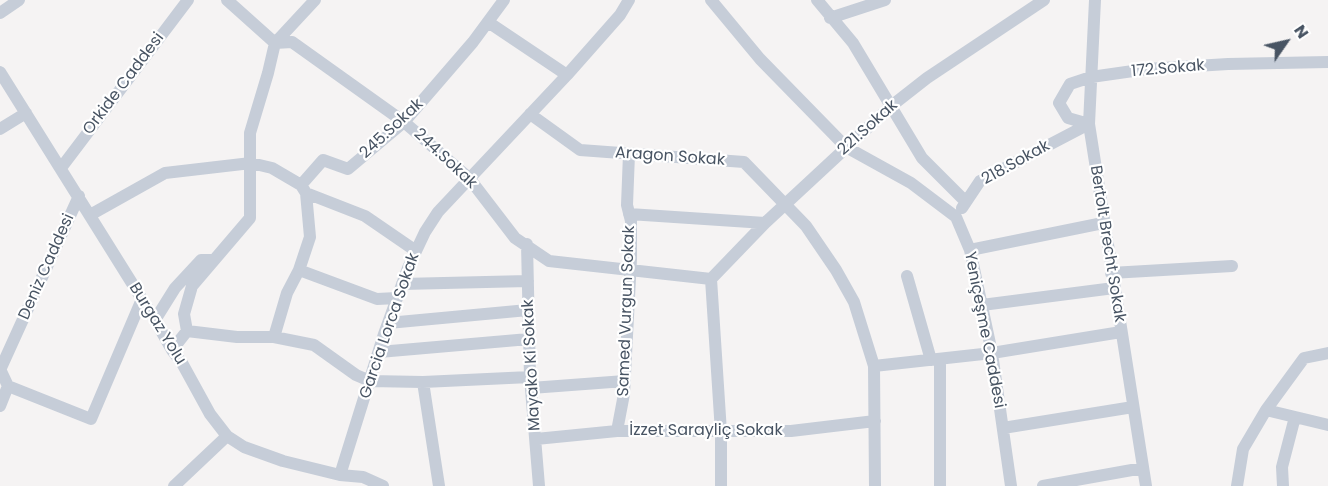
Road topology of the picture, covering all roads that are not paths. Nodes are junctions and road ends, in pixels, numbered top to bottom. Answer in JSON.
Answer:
{"nodes":[{"id":1,"x":20,"y":0,"type":"edge"},
{"id":2,"x":188,"y":0,"type":"edge"},
{"id":3,"x":227,"y":0,"type":"edge"},
{"id":4,"x":315,"y":0,"type":"edge"},
{"id":5,"x":504,"y":0,"type":"edge"},
{"id":6,"x":629,"y":0,"type":"edge"},
{"id":7,"x":817,"y":0,"type":"edge"},
{"id":8,"x":885,"y":0,"type":"edge"},
{"id":9,"x":1044,"y":0,"type":"edge"},
{"id":10,"x":1095,"y":0,"type":"edge"},
{"id":11,"x":718,"y":3,"type":"edge"},
{"id":12,"x":0,"y":13,"type":"edge"},
{"id":13,"x":830,"y":18,"type":"junction"},
{"id":14,"x":489,"y":22,"type":"junction"},
{"id":15,"x":275,"y":43,"type":"junction"},
{"id":16,"x":1328,"y":62,"type":"edge"},
{"id":17,"x":0,"y":72,"type":"edge"},
{"id":18,"x":567,"y":75,"type":"junction"},
{"id":19,"x":1091,"y":77,"type":"junction"},
{"id":20,"x":890,"y":107,"type":"junction"},
{"id":21,"x":26,"y":113,"type":"junction"},
{"id":22,"x":530,"y":114,"type":"junction"},
{"id":23,"x":404,"y":122,"type":"junction"},
{"id":24,"x":1089,"y":124,"type":"junction"},
{"id":25,"x":0,"y":129,"type":"edge"},
{"id":26,"x":846,"y":147,"type":"junction"},
{"id":27,"x":629,"y":154,"type":"junction"},
{"id":28,"x":250,"y":163,"type":"junction"},
{"id":29,"x":61,"y":168,"type":"junction"},
{"id":30,"x":469,"y":178,"type":"junction"},
{"id":31,"x":303,"y":189,"type":"junction"},
{"id":32,"x":79,"y":196,"type":"junction"},
{"id":33,"x":966,"y":202,"type":"junction"},
{"id":34,"x":785,"y":205,"type":"junction"},
{"id":35,"x":629,"y":214,"type":"junction"},
{"id":36,"x":90,"y":215,"type":"junction"},
{"id":37,"x":956,"y":217,"type":"junction"},
{"id":38,"x":765,"y":223,"type":"junction"},
{"id":39,"x":1103,"y":223,"type":"junction"},
{"id":40,"x":527,"y":245,"type":"junction"},
{"id":41,"x":970,"y":250,"type":"junction"},
{"id":42,"x":416,"y":251,"type":"junction"},
{"id":43,"x":212,"y":260,"type":"junction"},
{"id":44,"x":1232,"y":266,"type":"dead end"},
{"id":45,"x":299,"y":270,"type":"junction"},
{"id":46,"x":630,"y":270,"type":"junction"},
{"id":47,"x":1111,"y":273,"type":"junction"},
{"id":48,"x":907,"y":276,"type":"dead end"},
{"id":49,"x":711,"y":279,"type":"junction"},
{"id":50,"x":528,"y":281,"type":"junction"},
{"id":51,"x":402,"y":284,"type":"junction"},
{"id":52,"x":1114,"y":288,"type":"junction"},
{"id":53,"x":397,"y":298,"type":"junction"},
{"id":54,"x":142,"y":299,"type":"junction"},
{"id":55,"x":982,"y":305,"type":"junction"},
{"id":56,"x":528,"y":310,"type":"junction"},
{"id":57,"x":155,"y":320,"type":"junction"},
{"id":58,"x":388,"y":323,"type":"junction"},
{"id":59,"x":187,"y":331,"type":"junction"},
{"id":60,"x":1121,"y":332,"type":"junction"},
{"id":61,"x":274,"y":337,"type":"junction"},
{"id":62,"x":529,"y":339,"type":"junction"},
{"id":63,"x":172,"y":350,"type":"junction"},
{"id":64,"x":379,"y":352,"type":"junction"},
{"id":65,"x":992,"y":353,"type":"junction"},
{"id":66,"x":1328,"y":353,"type":"edge"},
{"id":67,"x":935,"y":359,"type":"junction"},
{"id":68,"x":874,"y":366,"type":"junction"},
{"id":69,"x":0,"y":370,"type":"edge"},
{"id":70,"x":370,"y":381,"type":"junction"},
{"id":71,"x":625,"y":381,"type":"junction"},
{"id":72,"x":423,"y":382,"type":"junction"},
{"id":73,"x":530,"y":382,"type":"junction"},
{"id":74,"x":8,"y":386,"type":"junction"},
{"id":75,"x":0,"y":406,"type":"edge"},
{"id":76,"x":1133,"y":407,"type":"junction"},
{"id":77,"x":1266,"y":410,"type":"junction"},
{"id":78,"x":1295,"y":417,"type":"junction"},
{"id":79,"x":875,"y":420,"type":"junction"},
{"id":80,"x":1328,"y":425,"type":"edge"},
{"id":81,"x":1004,"y":428,"type":"junction"},
{"id":82,"x":617,"y":431,"type":"junction"},
{"id":83,"x":721,"y":432,"type":"junction"},
{"id":84,"x":228,"y":436,"type":"junction"},
{"id":85,"x":536,"y":439,"type":"junction"},
{"id":86,"x":1143,"y":468,"type":"junction"},
{"id":87,"x":340,"y":475,"type":"junction"},
{"id":88,"x":377,"y":485,"type":"edge"},
{"id":89,"x":174,"y":486,"type":"edge"},
{"id":90,"x":440,"y":486,"type":"edge"},
{"id":91,"x":539,"y":486,"type":"edge"},
{"id":92,"x":721,"y":486,"type":"edge"},
{"id":93,"x":874,"y":486,"type":"edge"},
{"id":94,"x":940,"y":486,"type":"edge"},
{"id":95,"x":1011,"y":486,"type":"edge"},
{"id":96,"x":1043,"y":486,"type":"edge"},
{"id":97,"x":1146,"y":486,"type":"edge"},
{"id":98,"x":1238,"y":486,"type":"edge"},
{"id":99,"x":1283,"y":486,"type":"edge"}],
"edges":[{"from":1,"to":12,"type":"street"},
{"from":2,"to":29,"type":"street","name":"Orkide Caddesi"},
{"from":3,"to":15,"type":"street","name":"244.Sokak"},
{"from":4,"to":15,"type":"street"},
{"from":5,"to":14,"type":"street","name":"245.Sokak"},
{"from":6,"to":18,"type":"street","name":"Garcia Lorca Sokak"},
{"from":7,"to":13,"type":"street"},
{"from":8,"to":13,"type":"street"},
{"from":9,"to":20,"type":"street","name":"221.Sokak"},
{"from":10,"to":19,"type":"street","name":"Bertolt Brecht Sokak"},
{"from":11,"to":26,"type":"street","name":"Yeniçeşme Caddesi"},
{"from":13,"to":20,"type":"street"},
{"from":14,"to":18,"type":"street"},
{"from":14,"to":23,"type":"street","name":"245.Sokak"},
{"from":15,"to":23,"type":"street","name":"244.Sokak"},
{"from":15,"to":28,"type":"street"},
{"from":16,"to":19,"type":"street","name":"172.Sokak"},
{"from":17,"to":21,"type":"street","name":"Burgaz Yolu"},
{"from":18,"to":22,"type":"street","name":"Garcia Lorca Sokak"},
{"from":19,"to":24,"type":"street","name":"Bertolt Brecht Sokak"},
{"from":19,"to":24,"type":"street","name":"172.Sokak"},
{"from":20,"to":26,"type":"street","name":"221.Sokak"},
{"from":20,"to":33,"type":"street"},
{"from":21,"to":25,"type":"street"},
{"from":21,"to":29,"type":"street","name":"Burgaz Yolu"},
{"from":22,"to":27,"type":"street","name":"Aragon Sokak"},
{"from":22,"to":30,"type":"street","name":"Garcia Lorca Sokak"},
{"from":23,"to":30,"type":"street","name":"244.Sokak"},
{"from":23,"to":31,"type":"street","name":"245.Sokak"},
{"from":24,"to":33,"type":"street","name":"218.Sokak"},
{"from":24,"to":39,"type":"street","name":"Bertolt Brecht Sokak"},
{"from":26,"to":34,"type":"street","name":"221.Sokak"},
{"from":26,"to":37,"type":"street","name":"Yeniçeşme Caddesi"},
{"from":27,"to":34,"type":"street","name":"Aragon Sokak"},
{"from":27,"to":35,"type":"street","name":"Samed Vurgun Sokak"},
{"from":28,"to":31,"type":"street"},
{"from":28,"to":36,"type":"street"},
{"from":28,"to":43,"type":"street"},
{"from":29,"to":32,"type":"street","name":"Burgaz Yolu"},
{"from":30,"to":40,"type":"street","name":"244.Sokak"},
{"from":30,"to":42,"type":"street","name":"Garcia Lorca Sokak"},
{"from":31,"to":42,"type":"street"},
{"from":31,"to":45,"type":"street"},
{"from":32,"to":36,"type":"street","name":"Burgaz Yolu"},
{"from":32,"to":69,"type":"street","name":"Deniz Caddesi"},
{"from":33,"to":37,"type":"street","name":"218.Sokak"},
{"from":34,"to":38,"type":"street","name":"221.Sokak"},
{"from":34,"to":68,"type":"street","name":"Aragon Sokak"},
{"from":35,"to":38,"type":"street"},
{"from":35,"to":46,"type":"street","name":"Samed Vurgun Sokak"},
{"from":36,"to":54,"type":"street","name":"Burgaz Yolu"},
{"from":37,"to":41,"type":"street","name":"Yeniçeşme Caddesi"},
{"from":38,"to":49,"type":"street","name":"221.Sokak"},
{"from":39,"to":41,"type":"street"},
{"from":39,"to":47,"type":"street","name":"Bertolt Brecht Sokak"},
{"from":40,"to":46,"type":"street","name":"244.Sokak"},
{"from":40,"to":50,"type":"street","name":"Mayako Ki Sokak"},
{"from":41,"to":55,"type":"street","name":"Yeniçeşme Caddesi"},
{"from":42,"to":51,"type":"street","name":"Garcia Lorca Sokak"},
{"from":43,"to":57,"type":"street"},
{"from":43,"to":59,"type":"street"},
{"from":44,"to":47,"type":"street"},
{"from":45,"to":53,"type":"street"},
{"from":45,"to":61,"type":"street"},
{"from":46,"to":49,"type":"street","name":"244.Sokak"},
{"from":46,"to":71,"type":"street","name":"Samed Vurgun Sokak"},
{"from":47,"to":52,"type":"street","name":"Bertolt Brecht Sokak"},
{"from":48,"to":67,"type":"street"},
{"from":49,"to":83,"type":"street"},
{"from":50,"to":51,"type":"street"},
{"from":50,"to":56,"type":"street","name":"Mayako Ki Sokak"},
{"from":51,"to":53,"type":"street","name":"Garcia Lorca Sokak"},
{"from":52,"to":55,"type":"street"},
{"from":52,"to":60,"type":"street","name":"Bertolt Brecht Sokak"},
{"from":53,"to":58,"type":"street","name":"Garcia Lorca Sokak"},
{"from":54,"to":57,"type":"street","name":"Burgaz Yolu"},
{"from":54,"to":74,"type":"street"},
{"from":55,"to":65,"type":"street","name":"Yeniçeşme Caddesi"},
{"from":56,"to":58,"type":"street"},
{"from":56,"to":62,"type":"street","name":"Mayako Ki Sokak"},
{"from":57,"to":63,"type":"street","name":"Burgaz Yolu"},
{"from":58,"to":64,"type":"street","name":"Garcia Lorca Sokak"},
{"from":59,"to":61,"type":"street"},
{"from":59,"to":63,"type":"street"},
{"from":60,"to":65,"type":"street"},
{"from":60,"to":76,"type":"street","name":"Bertolt Brecht Sokak"},
{"from":61,"to":70,"type":"street"},
{"from":62,"to":64,"type":"street"},
{"from":62,"to":73,"type":"street","name":"Mayako Ki Sokak"},
{"from":63,"to":84,"type":"street","name":"Burgaz Yolu"},
{"from":64,"to":70,"type":"street","name":"Garcia Lorca Sokak"},
{"from":65,"to":67,"type":"street"},
{"from":65,"to":81,"type":"street","name":"Yeniçeşme Caddesi"},
{"from":66,"to":77,"type":"street"},
{"from":67,"to":68,"type":"street"},
{"from":67,"to":94,"type":"street"},
{"from":68,"to":79,"type":"street","name":"Aragon Sokak"},
{"from":69,"to":74,"type":"street"},
{"from":70,"to":72,"type":"street"},
{"from":70,"to":87,"type":"street","name":"Garcia Lorca Sokak"},
{"from":71,"to":73,"type":"street"},
{"from":71,"to":82,"type":"street","name":"Samed Vurgun Sokak"},
{"from":72,"to":73,"type":"street"},
{"from":72,"to":90,"type":"street"},
{"from":73,"to":85,"type":"street","name":"Mayako Ki Sokak"},
{"from":74,"to":75,"type":"street"},
{"from":76,"to":81,"type":"street"},
{"from":76,"to":86,"type":"street","name":"Bertolt Brecht Sokak"},
{"from":77,"to":78,"type":"street"},
{"from":77,"to":98,"type":"street"},
{"from":78,"to":80,"type":"street"},
{"from":78,"to":99,"type":"street"},
{"from":79,"to":83,"type":"street","name":"İzzet Sarayliç Sokak"},
{"from":79,"to":93,"type":"street","name":"Aragon Sokak"},
{"from":81,"to":95,"type":"street","name":"Yeniçeşme Caddesi"},
{"from":82,"to":83,"type":"street","name":"İzzet Sarayliç Sokak"},
{"from":82,"to":85,"type":"street","name":"İzzet Sarayliç Sokak"},
{"from":83,"to":92,"type":"street"},
{"from":84,"to":87,"type":"street","name":"Burgaz Yolu"},
{"from":84,"to":89,"type":"street"},
{"from":85,"to":91,"type":"street","name":"Mayako Ki Sokak"},
{"from":86,"to":96,"type":"street"},
{"from":86,"to":97,"type":"street","name":"Bertolt Brecht Sokak"},
{"from":87,"to":88,"type":"street","name":"Burgaz Yolu"}]}
